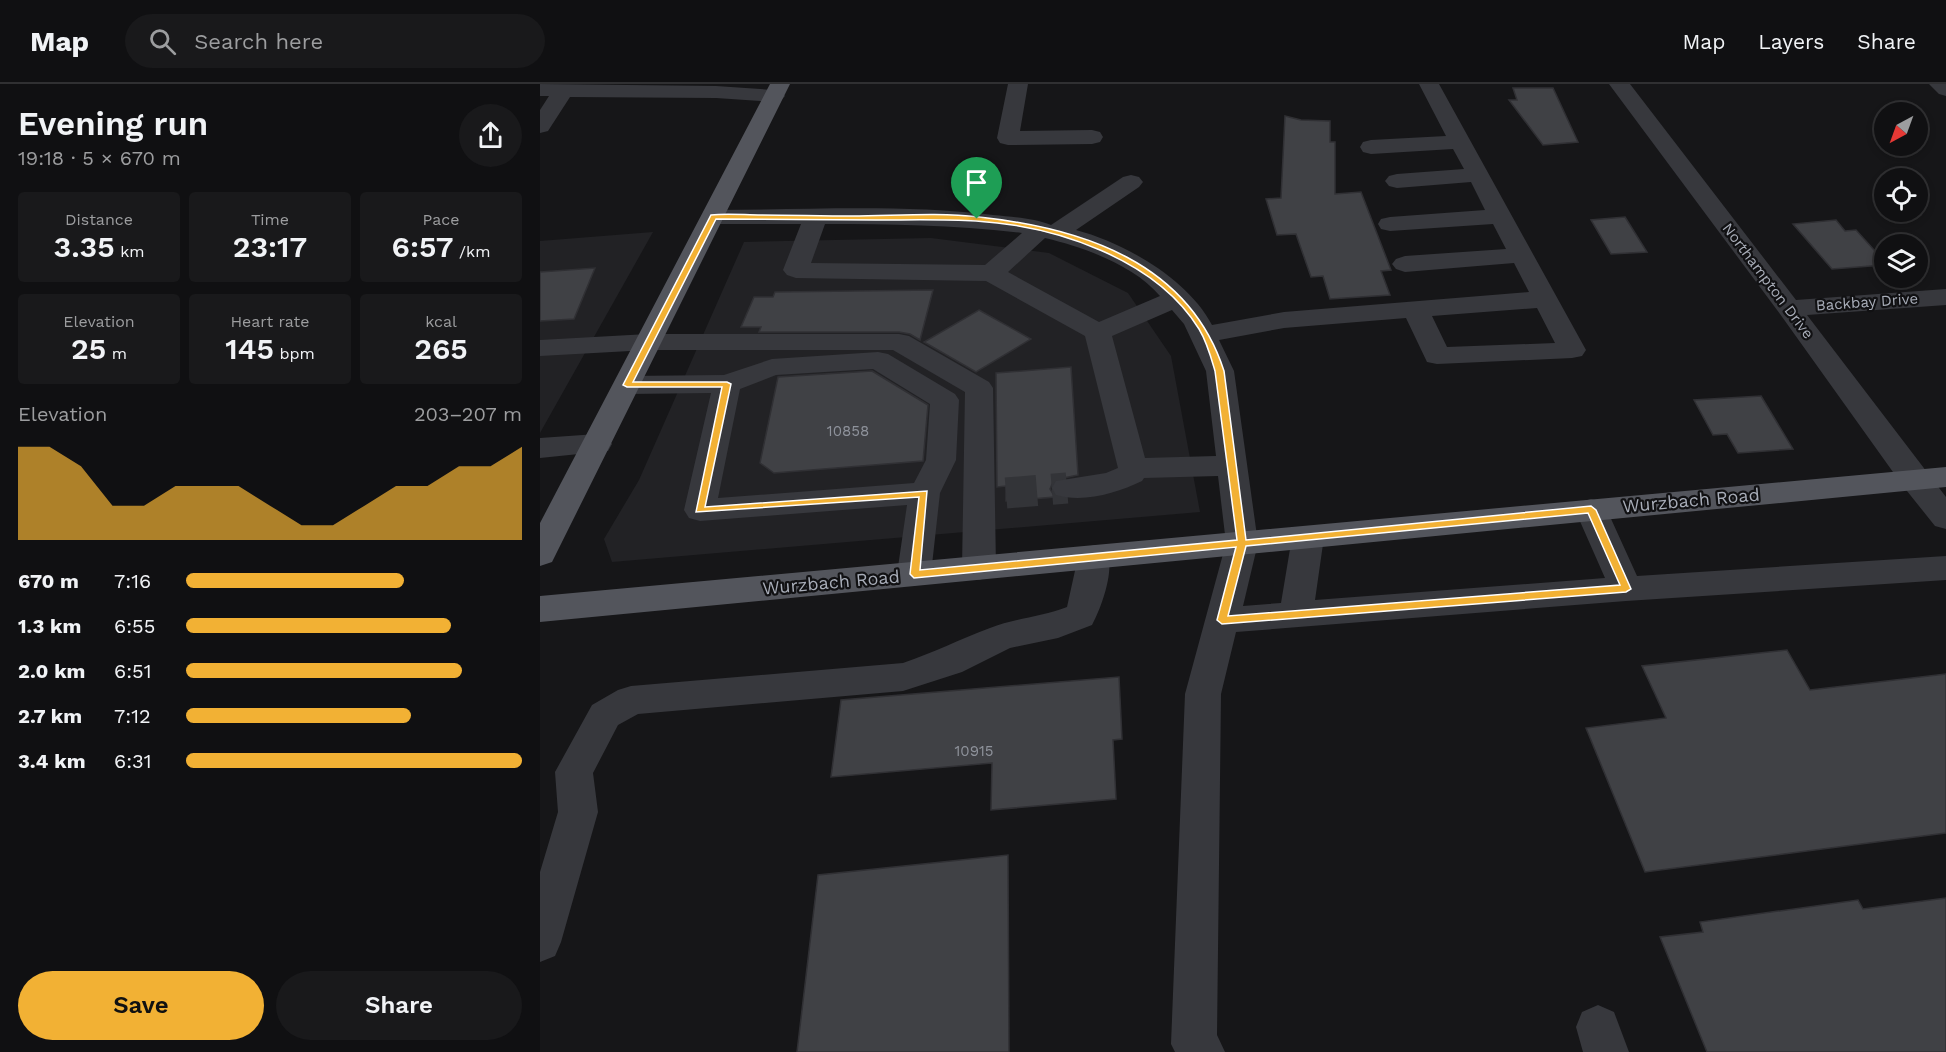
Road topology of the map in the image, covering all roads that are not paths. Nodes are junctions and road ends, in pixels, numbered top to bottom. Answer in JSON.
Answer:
{"nodes":[{"id":1,"x":1018,"y":84,"type":"edge"},
{"id":2,"x":1429,"y":84,"type":"edge"},
{"id":3,"x":1619,"y":84,"type":"edge"},
{"id":4,"x":1939,"y":84,"type":"edge"},
{"id":5,"x":540,"y":90,"type":"edge"},
{"id":6,"x":564,"y":90,"type":"junction"},
{"id":7,"x":777,"y":90,"type":"edge"},
{"id":8,"x":1946,"y":90,"type":"edge"},
{"id":9,"x":540,"y":126,"type":"edge"},
{"id":10,"x":1092,"y":137,"type":"dead end"},
{"id":11,"x":1460,"y":142,"type":"junction"},
{"id":12,"x":1371,"y":147,"type":"dead end"},
{"id":13,"x":1478,"y":175,"type":"junction"},
{"id":14,"x":1397,"y":180,"type":"dead end"},
{"id":15,"x":1131,"y":182,"type":"dead end"},
{"id":16,"x":1499,"y":216,"type":"junction"},
{"id":17,"x":714,"y":217,"type":"junction"},
{"id":18,"x":816,"y":217,"type":"junction"},
{"id":19,"x":1390,"y":224,"type":"dead end"},
{"id":20,"x":1049,"y":230,"type":"junction"},
{"id":21,"x":1521,"y":255,"type":"junction"},
{"id":22,"x":1405,"y":264,"type":"dead end"},
{"id":23,"x":991,"y":273,"type":"junction"},
{"id":24,"x":1946,"y":297,"type":"edge"},
{"id":25,"x":1178,"y":298,"type":"junction"},
{"id":26,"x":1546,"y":299,"type":"junction"},
{"id":27,"x":1789,"y":308,"type":"junction"},
{"id":28,"x":1415,"y":309,"type":"junction"},
{"id":29,"x":1098,"y":332,"type":"junction"},
{"id":30,"x":1205,"y":333,"type":"junction"},
{"id":31,"x":648,"y":342,"type":"junction"},
{"id":32,"x":540,"y":348,"type":"edge"},
{"id":33,"x":727,"y":384,"type":"junction"},
{"id":34,"x":627,"y":385,"type":"junction"},
{"id":35,"x":597,"y":444,"type":"junction"},
{"id":36,"x":540,"y":448,"type":"edge"},
{"id":37,"x":1232,"y":466,"type":"junction"},
{"id":38,"x":1133,"y":468,"type":"junction"},
{"id":39,"x":1946,"y":477,"type":"edge"},
{"id":40,"x":1914,"y":479,"type":"junction"},
{"id":41,"x":1067,"y":488,"type":"tunnel mouth"},
{"id":42,"x":924,"y":494,"type":"junction"},
{"id":43,"x":1591,"y":510,"type":"junction"},
{"id":44,"x":1946,"y":518,"type":"edge"},
{"id":45,"x":1308,"y":537,"type":"junction"},
{"id":46,"x":1242,"y":543,"type":"junction"},
{"id":47,"x":540,"y":554,"type":"edge"},
{"id":48,"x":1094,"y":557,"type":"junction"},
{"id":49,"x":979,"y":568,"type":"junction"},
{"id":50,"x":1946,"y":568,"type":"edge"},
{"id":51,"x":914,"y":574,"type":"junction"},
{"id":52,"x":1626,"y":589,"type":"junction"},
{"id":53,"x":540,"y":609,"type":"edge"},
{"id":54,"x":1296,"y":614,"type":"junction"},
{"id":55,"x":1222,"y":620,"type":"junction"},
{"id":56,"x":540,"y":942,"type":"edge"},
{"id":57,"x":1202,"y":1052,"type":"edge"}],
"edges":[{"from":1,"to":10,"type":"street"},
{"from":2,"to":11,"type":"street"},
{"from":3,"to":27,"type":"street","name":"Northampton Drive"},
{"from":4,"to":8,"type":"street"},
{"from":5,"to":6,"type":"street"},
{"from":6,"to":7,"type":"street"},
{"from":6,"to":9,"type":"street"},
{"from":7,"to":17,"type":"main road"},
{"from":11,"to":12,"type":"street"},
{"from":11,"to":13,"type":"street"},
{"from":13,"to":14,"type":"street"},
{"from":13,"to":16,"type":"street"},
{"from":15,"to":20,"type":"street"},
{"from":16,"to":19,"type":"street"},
{"from":16,"to":21,"type":"street"},
{"from":17,"to":18,"type":"street"},
{"from":17,"to":31,"type":"main road"},
{"from":18,"to":20,"type":"street"},
{"from":18,"to":23,"type":"street"},
{"from":20,"to":23,"type":"street"},
{"from":20,"to":25,"type":"street"},
{"from":21,"to":22,"type":"street"},
{"from":21,"to":26,"type":"street"},
{"from":23,"to":29,"type":"street"},
{"from":24,"to":27,"type":"street","name":"Backbay Drive"},
{"from":25,"to":29,"type":"street"},
{"from":25,"to":30,"type":"street"},
{"from":26,"to":28,"type":"street"},
{"from":26,"to":28,"type":"street"},
{"from":27,"to":40,"type":"street","name":"Northampton Drive"},
{"from":28,"to":30,"type":"street"},
{"from":29,"to":38,"type":"street"},
{"from":30,"to":37,"type":"street"},
{"from":31,"to":32,"type":"street"},
{"from":31,"to":34,"type":"main road"},
{"from":31,"to":49,"type":"street"},
{"from":33,"to":34,"type":"street"},
{"from":33,"to":42,"type":"street"},
{"from":33,"to":42,"type":"street"},
{"from":34,"to":35,"type":"main road"},
{"from":35,"to":36,"type":"street"},
{"from":35,"to":47,"type":"main road"},
{"from":37,"to":38,"type":"street"},
{"from":37,"to":46,"type":"street"},
{"from":38,"to":41,"type":"street"},
{"from":39,"to":40,"type":"main road","name":"Wurzbach Road"},
{"from":40,"to":43,"type":"main road","name":"Wurzbach Road"},
{"from":40,"to":44,"type":"street","name":"Northampton Drive"},
{"from":42,"to":51,"type":"street"},
{"from":43,"to":45,"type":"main road","name":"Wurzbach Road"},
{"from":43,"to":52,"type":"street"},
{"from":45,"to":46,"type":"main road","name":"Wurzbach Road"},
{"from":45,"to":54,"type":"street"},
{"from":46,"to":48,"type":"main road","name":"Wurzbach Road"},
{"from":46,"to":55,"type":"street"},
{"from":48,"to":49,"type":"main road","name":"Wurzbach Road"},
{"from":48,"to":56,"type":"street"},
{"from":49,"to":51,"type":"main road","name":"Wurzbach Road"},
{"from":50,"to":52,"type":"street"},
{"from":51,"to":53,"type":"main road","name":"Wurzbach Road"},
{"from":52,"to":54,"type":"street"},
{"from":54,"to":55,"type":"street"},
{"from":55,"to":57,"type":"street"}]}
